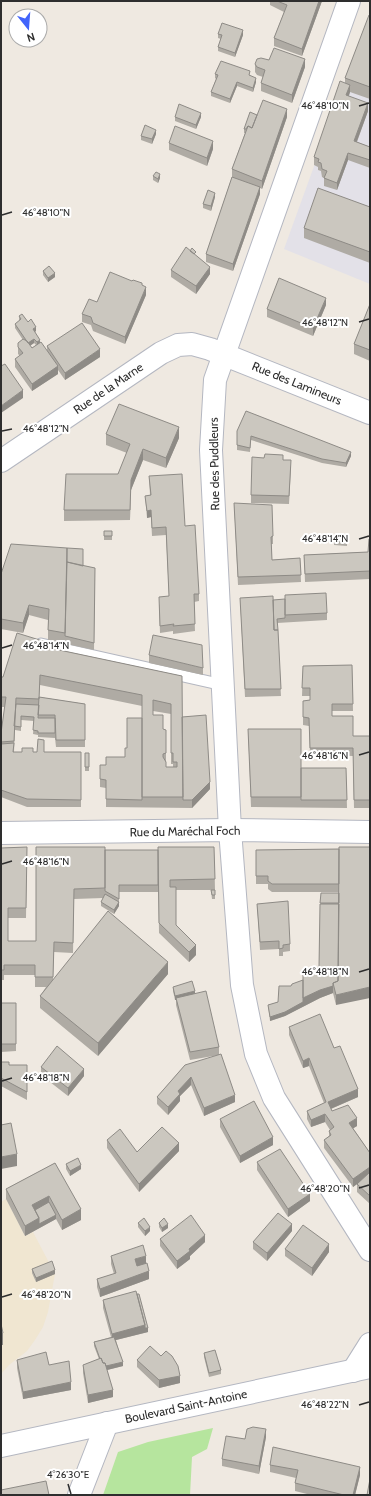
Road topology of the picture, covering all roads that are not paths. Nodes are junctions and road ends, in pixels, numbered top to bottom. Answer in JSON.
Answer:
{"nodes":[{"id":1,"x":349,"y":1,"type":"edge"},
{"id":2,"x":224,"y":353,"type":"junction"},
{"id":3,"x":370,"y":413,"type":"edge"},
{"id":4,"x":1,"y":461,"type":"edge"},
{"id":5,"x":41,"y":644,"type":"edge"},
{"id":6,"x":223,"y":685,"type":"junction"},
{"id":7,"x":1,"y":823,"type":"edge"},
{"id":8,"x":230,"y":830,"type":"junction"},
{"id":9,"x":370,"y":832,"type":"edge"},
{"id":10,"x":1,"y":833,"type":"edge"},
{"id":11,"x":23,"y":834,"type":"junction"},
{"id":12,"x":370,"y":1250,"type":"edge"},
{"id":13,"x":370,"y":1344,"type":"edge"},
{"id":14,"x":362,"y":1369,"type":"edge"},
{"id":15,"x":107,"y":1423,"type":"junction"},
{"id":16,"x":1,"y":1446,"type":"edge"},
{"id":17,"x":79,"y":1495,"type":"edge"}],
"edges":[{"from":1,"to":2,"type":"street","name":"Rue des Puddleurs"},
{"from":2,"to":3,"type":"street","name":"Rue des Lamineurs"},
{"from":2,"to":4,"type":"street","name":"Rue de la Marne"},
{"from":2,"to":6,"type":"street","name":"Rue des Puddleurs"},
{"from":5,"to":6,"type":"lane"},
{"from":6,"to":8,"type":"street","name":"Rue des Puddleurs"},
{"from":7,"to":11,"type":"street"},
{"from":8,"to":9,"type":"street","name":"Rue du Maréchal Foch"},
{"from":8,"to":11,"type":"street","name":"Rue du Maréchal Foch"},
{"from":8,"to":12,"type":"street","name":"Rue des Puddleurs"},
{"from":10,"to":11,"type":"street","name":"Rue du Maréchal Foch"},
{"from":13,"to":14,"type":"street"},
{"from":14,"to":15,"type":"street","name":"Boulevard Saint-Antoine"},
{"from":15,"to":16,"type":"street","name":"Boulevard Saint-Antoine"},
{"from":15,"to":17,"type":"street"}]}
